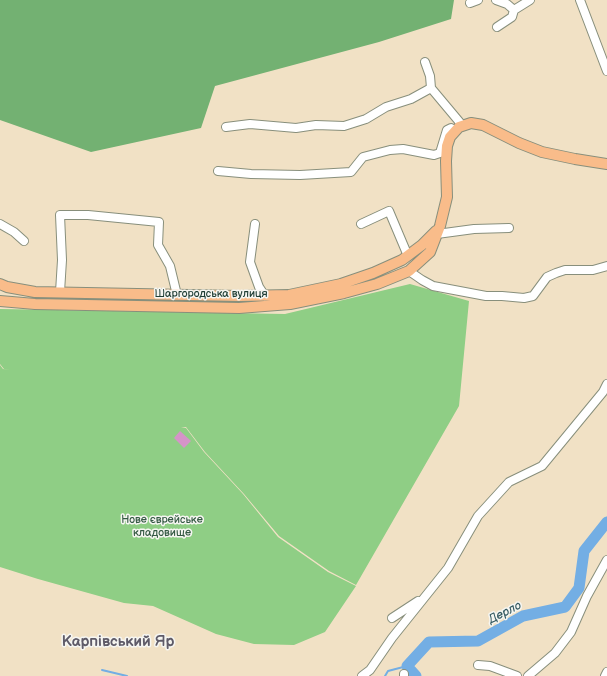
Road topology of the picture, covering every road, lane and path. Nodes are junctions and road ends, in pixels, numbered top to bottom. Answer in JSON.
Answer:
{"nodes":[{"id":1,"x":478,"y":0,"type":"edge"},
{"id":2,"x":496,"y":0,"type":"edge"},
{"id":3,"x":530,"y":0,"type":"edge"},
{"id":4,"x":580,"y":0,"type":"edge"},
{"id":5,"x":470,"y":3,"type":"dead end"},
{"id":6,"x":514,"y":10,"type":"junction"},
{"id":7,"x":497,"y":27,"type":"dead end"},
{"id":8,"x":425,"y":62,"type":"dead end"},
{"id":9,"x":607,"y":71,"type":"edge"},
{"id":10,"x":431,"y":88,"type":"junction"},
{"id":11,"x":226,"y":127,"type":"dead end"},
{"id":12,"x":458,"y":128,"type":"junction"},
{"id":13,"x":607,"y":164,"type":"edge"},
{"id":14,"x":218,"y":171,"type":"dead end"},
{"id":15,"x":0,"y":224,"type":"edge"},
{"id":16,"x":255,"y":224,"type":"dead end"},
{"id":17,"x":361,"y":224,"type":"dead end"},
{"id":18,"x":509,"y":228,"type":"dead end"},
{"id":19,"x":438,"y":230,"type":"junction"},
{"id":20,"x":24,"y":241,"type":"dead end"},
{"id":21,"x":408,"y":256,"type":"junction"},
{"id":22,"x":607,"y":266,"type":"edge"},
{"id":23,"x":409,"y":271,"type":"junction"},
{"id":24,"x":0,"y":284,"type":"edge"},
{"id":25,"x":60,"y":292,"type":"junction"},
{"id":26,"x":177,"y":295,"type":"junction"},
{"id":27,"x":265,"y":296,"type":"junction"},
{"id":28,"x":0,"y":301,"type":"edge"},
{"id":29,"x":607,"y":384,"type":"edge"},
{"id":30,"x":607,"y":560,"type":"edge"},
{"id":31,"x":427,"y":593,"type":"junction"},
{"id":32,"x":392,"y":618,"type":"dead end"},
{"id":33,"x":478,"y":665,"type":"dead end"},
{"id":34,"x":607,"y":672,"type":"edge"},
{"id":35,"x":362,"y":676,"type":"edge"},
{"id":36,"x":518,"y":676,"type":"edge"},
{"id":37,"x":528,"y":676,"type":"edge"},
{"id":38,"x":605,"y":676,"type":"edge"}],
"edges":[{"from":1,"to":5,"type":"street"},
{"from":2,"to":6,"type":"street"},
{"from":3,"to":6,"type":"street"},
{"from":4,"to":9,"type":"street"},
{"from":6,"to":7,"type":"street"},
{"from":8,"to":10,"type":"street"},
{"from":10,"to":11,"type":"street"},
{"from":10,"to":12,"type":"street"},
{"from":12,"to":13,"type":"main road"},
{"from":12,"to":14,"type":"street"},
{"from":12,"to":19,"type":"main road","name":"Шаргородська вулиця"},
{"from":15,"to":20,"type":"street"},
{"from":16,"to":27,"type":"street"},
{"from":17,"to":21,"type":"street"},
{"from":18,"to":19,"type":"street"},
{"from":19,"to":21,"type":"main road","name":"Шаргородська вулиця"},
{"from":19,"to":23,"type":"main road","name":"Шаргородська вулиця"},
{"from":21,"to":27,"type":"main road","name":"Шаргородська вулиця"},
{"from":22,"to":23,"type":"street"},
{"from":23,"to":28,"type":"main road","name":"Шаргородська вулиця"},
{"from":24,"to":25,"type":"main road","name":"Шаргородська вулиця"},
{"from":25,"to":26,"type":"main road","name":"Шаргородська вулиця"},
{"from":25,"to":26,"type":"street"},
{"from":26,"to":27,"type":"main road","name":"Шаргородська вулиця"},
{"from":29,"to":31,"type":"street"},
{"from":30,"to":37,"type":"street"},
{"from":31,"to":32,"type":"street"},
{"from":31,"to":35,"type":"street"},
{"from":33,"to":36,"type":"street"},
{"from":34,"to":38,"type":"street"}]}
